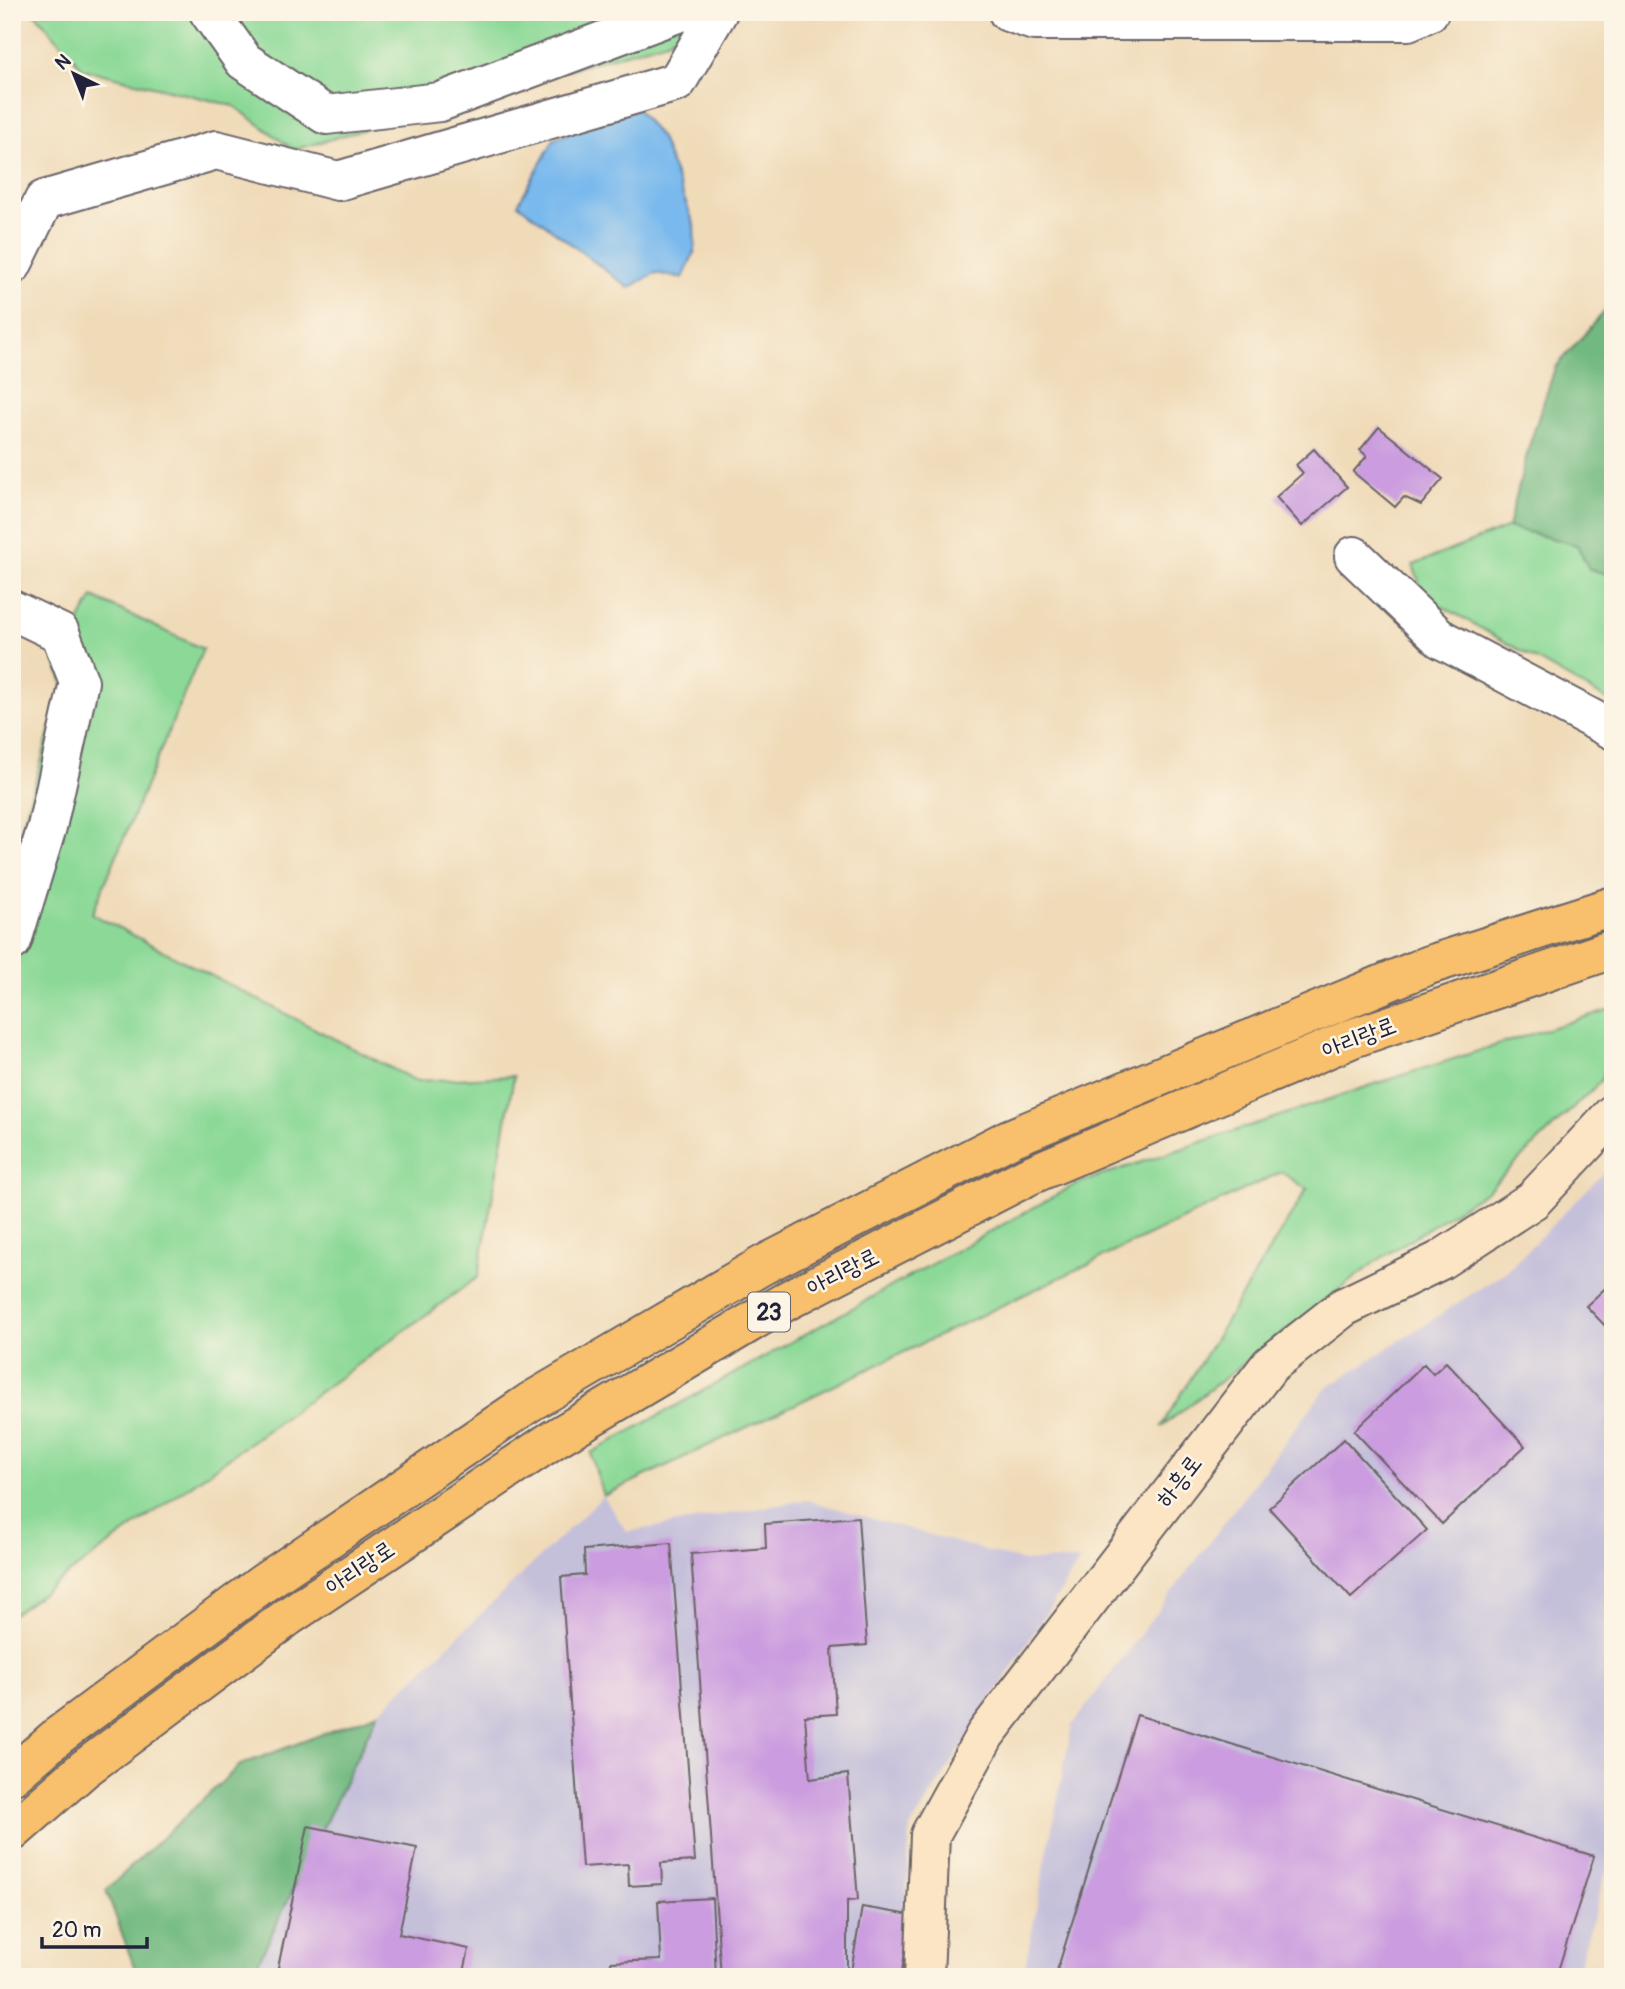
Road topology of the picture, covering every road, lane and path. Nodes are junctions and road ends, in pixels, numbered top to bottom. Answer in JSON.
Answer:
{"nodes":[{"id":1,"x":209,"y":12,"type":"edge"},
{"id":2,"x":680,"y":12,"type":"edge"},
{"id":3,"x":718,"y":12,"type":"edge"},
{"id":4,"x":1009,"y":12,"type":"edge"},
{"id":5,"x":1429,"y":12,"type":"edge"},
{"id":6,"x":12,"y":265,"type":"edge"},
{"id":7,"x":1354,"y":556,"type":"dead end"},
{"id":8,"x":12,"y":610,"type":"edge"},
{"id":9,"x":1613,"y":730,"type":"edge"},
{"id":10,"x":1613,"y":906,"type":"edge"},
{"id":11,"x":12,"y":941,"type":"edge"},
{"id":12,"x":1613,"y":949,"type":"edge"},
{"id":13,"x":1613,"y":1114,"type":"edge"},
{"id":14,"x":12,"y":1776,"type":"edge"},
{"id":15,"x":12,"y":1832,"type":"edge"},
{"id":16,"x":924,"y":1977,"type":"edge"}],
"edges":[{"from":1,"to":2,"type":"street"},
{"from":3,"to":6,"type":"street"},
{"from":4,"to":5,"type":"street"},
{"from":7,"to":9,"type":"street"},
{"from":8,"to":11,"type":"street"},
{"from":10,"to":14,"type":"highway","name":"아리랑로","number":"23"},
{"from":12,"to":15,"type":"highway","name":"아리랑로","number":"23"},
{"from":13,"to":16,"type":"street","name":"하흥로"}]}
